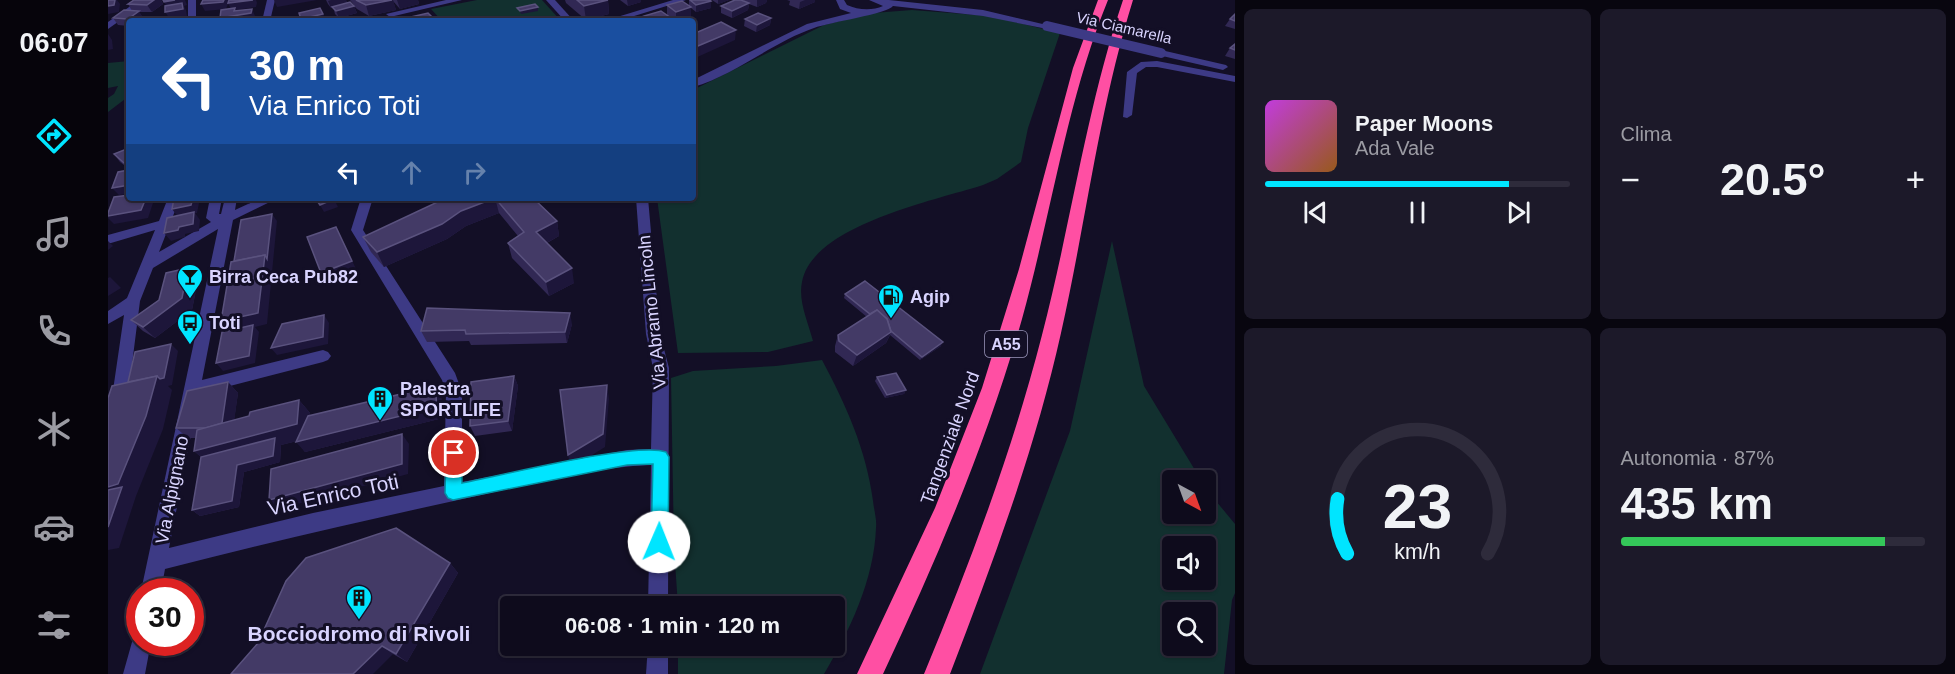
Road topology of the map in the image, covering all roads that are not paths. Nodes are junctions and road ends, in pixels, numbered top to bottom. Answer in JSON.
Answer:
{"nodes":[{"id":1,"x":145,"y":0,"type":"edge"},
{"id":2,"x":192,"y":0,"type":"edge"},
{"id":3,"x":271,"y":0,"type":"edge"},
{"id":4,"x":458,"y":0,"type":"edge"},
{"id":5,"x":550,"y":0,"type":"edge"},
{"id":6,"x":682,"y":0,"type":"edge"},
{"id":7,"x":873,"y":0,"type":"edge"},
{"id":8,"x":1103,"y":0,"type":"edge"},
{"id":9,"x":1128,"y":0,"type":"edge"},
{"id":10,"x":840,"y":2,"type":"edge"},
{"id":11,"x":884,"y":6,"type":"junction"},
{"id":12,"x":129,"y":11,"type":"junction"},
{"id":13,"x":859,"y":13,"type":"junction"},
{"id":14,"x":390,"y":14,"type":"edge"},
{"id":15,"x":108,"y":17,"type":"edge"},
{"id":16,"x":192,"y":18,"type":"edge"},
{"id":17,"x":268,"y":18,"type":"edge"},
{"id":18,"x":567,"y":18,"type":"edge"},
{"id":19,"x":619,"y":18,"type":"edge"},
{"id":20,"x":108,"y":26,"type":"edge"},
{"id":21,"x":810,"y":26,"type":"junction"},
{"id":22,"x":1235,"y":69,"type":"edge"},
{"id":23,"x":1235,"y":79,"type":"edge"},
{"id":24,"x":696,"y":83,"type":"edge"},
{"id":25,"x":1127,"y":114,"type":"dead end"},
{"id":26,"x":173,"y":201,"type":"edge"},
{"id":27,"x":215,"y":201,"type":"edge"},
{"id":28,"x":230,"y":201,"type":"edge"},
{"id":29,"x":265,"y":201,"type":"edge"},
{"id":30,"x":366,"y":201,"type":"edge"},
{"id":31,"x":642,"y":201,"type":"edge"},
{"id":32,"x":227,"y":218,"type":"junction"},
{"id":33,"x":165,"y":223,"type":"junction"},
{"id":34,"x":111,"y":239,"type":"dead end"},
{"id":35,"x":147,"y":265,"type":"junction"},
{"id":36,"x":133,"y":302,"type":"junction"},
{"id":37,"x":108,"y":318,"type":"edge"},
{"id":38,"x":323,"y":356,"type":"dead end"},
{"id":39,"x":192,"y":389,"type":"junction"},
{"id":40,"x":115,"y":420,"type":"edge"},
{"id":41,"x":661,"y":457,"type":"junction"},
{"id":42,"x":453,"y":493,"type":"junction"},
{"id":43,"x":157,"y":561,"type":"junction"},
{"id":44,"x":154,"y":578,"type":"edge"},
{"id":45,"x":658,"y":596,"type":"edge"},
{"id":46,"x":138,"y":656,"type":"edge"},
{"id":47,"x":658,"y":656,"type":"edge"},
{"id":48,"x":134,"y":674,"type":"edge"},
{"id":49,"x":657,"y":674,"type":"edge"},
{"id":50,"x":870,"y":674,"type":"edge"},
{"id":51,"x":937,"y":674,"type":"edge"}],
"edges":[{"from":1,"to":12,"type":"street"},
{"from":2,"to":16,"type":"street"},
{"from":3,"to":17,"type":"street"},
{"from":4,"to":14,"type":"street"},
{"from":5,"to":18,"type":"street"},
{"from":6,"to":19,"type":"street"},
{"from":7,"to":11,"type":"street"},
{"from":8,"to":50,"type":"highway","name":"Tangenziale Nord","number":"A55"},
{"from":9,"to":51,"type":"highway","number":"A55"},
{"from":10,"to":13,"type":"street"},
{"from":10,"to":21,"type":"street"},
{"from":11,"to":13,"type":"street"},
{"from":11,"to":22,"type":"street","name":"Via Ciamarella","bridge":true},
{"from":12,"to":15,"type":"street"},
{"from":12,"to":20,"type":"street"},
{"from":13,"to":21,"type":"street"},
{"from":21,"to":24,"type":"street"},
{"from":23,"to":25,"type":"street"},
{"from":26,"to":33,"type":"street"},
{"from":27,"to":32,"type":"street"},
{"from":28,"to":32,"type":"street","name":"Via Alpignano"},
{"from":29,"to":32,"type":"street"},
{"from":30,"to":42,"type":"street"},
{"from":31,"to":41,"type":"street","name":"Via Abramo Lincoln"},
{"from":32,"to":35,"type":"street"},
{"from":32,"to":39,"type":"street","name":"Via Alpignano"},
{"from":33,"to":34,"type":"street"},
{"from":33,"to":35,"type":"street"},
{"from":35,"to":36,"type":"street"},
{"from":36,"to":37,"type":"street"},
{"from":36,"to":40,"type":"street"},
{"from":38,"to":39,"type":"street"},
{"from":39,"to":43,"type":"street","name":"Via Alpignano"},
{"from":41,"to":42,"type":"street","name":"Via Enrico Toti"},
{"from":41,"to":45,"type":"street","name":"Via Abramo Lincoln"},
{"from":42,"to":43,"type":"street","name":"Via Enrico Toti"},
{"from":43,"to":44,"type":"street","name":"Via Alpignano"},
{"from":46,"to":48,"type":"street"},
{"from":47,"to":49,"type":"street"}]}
